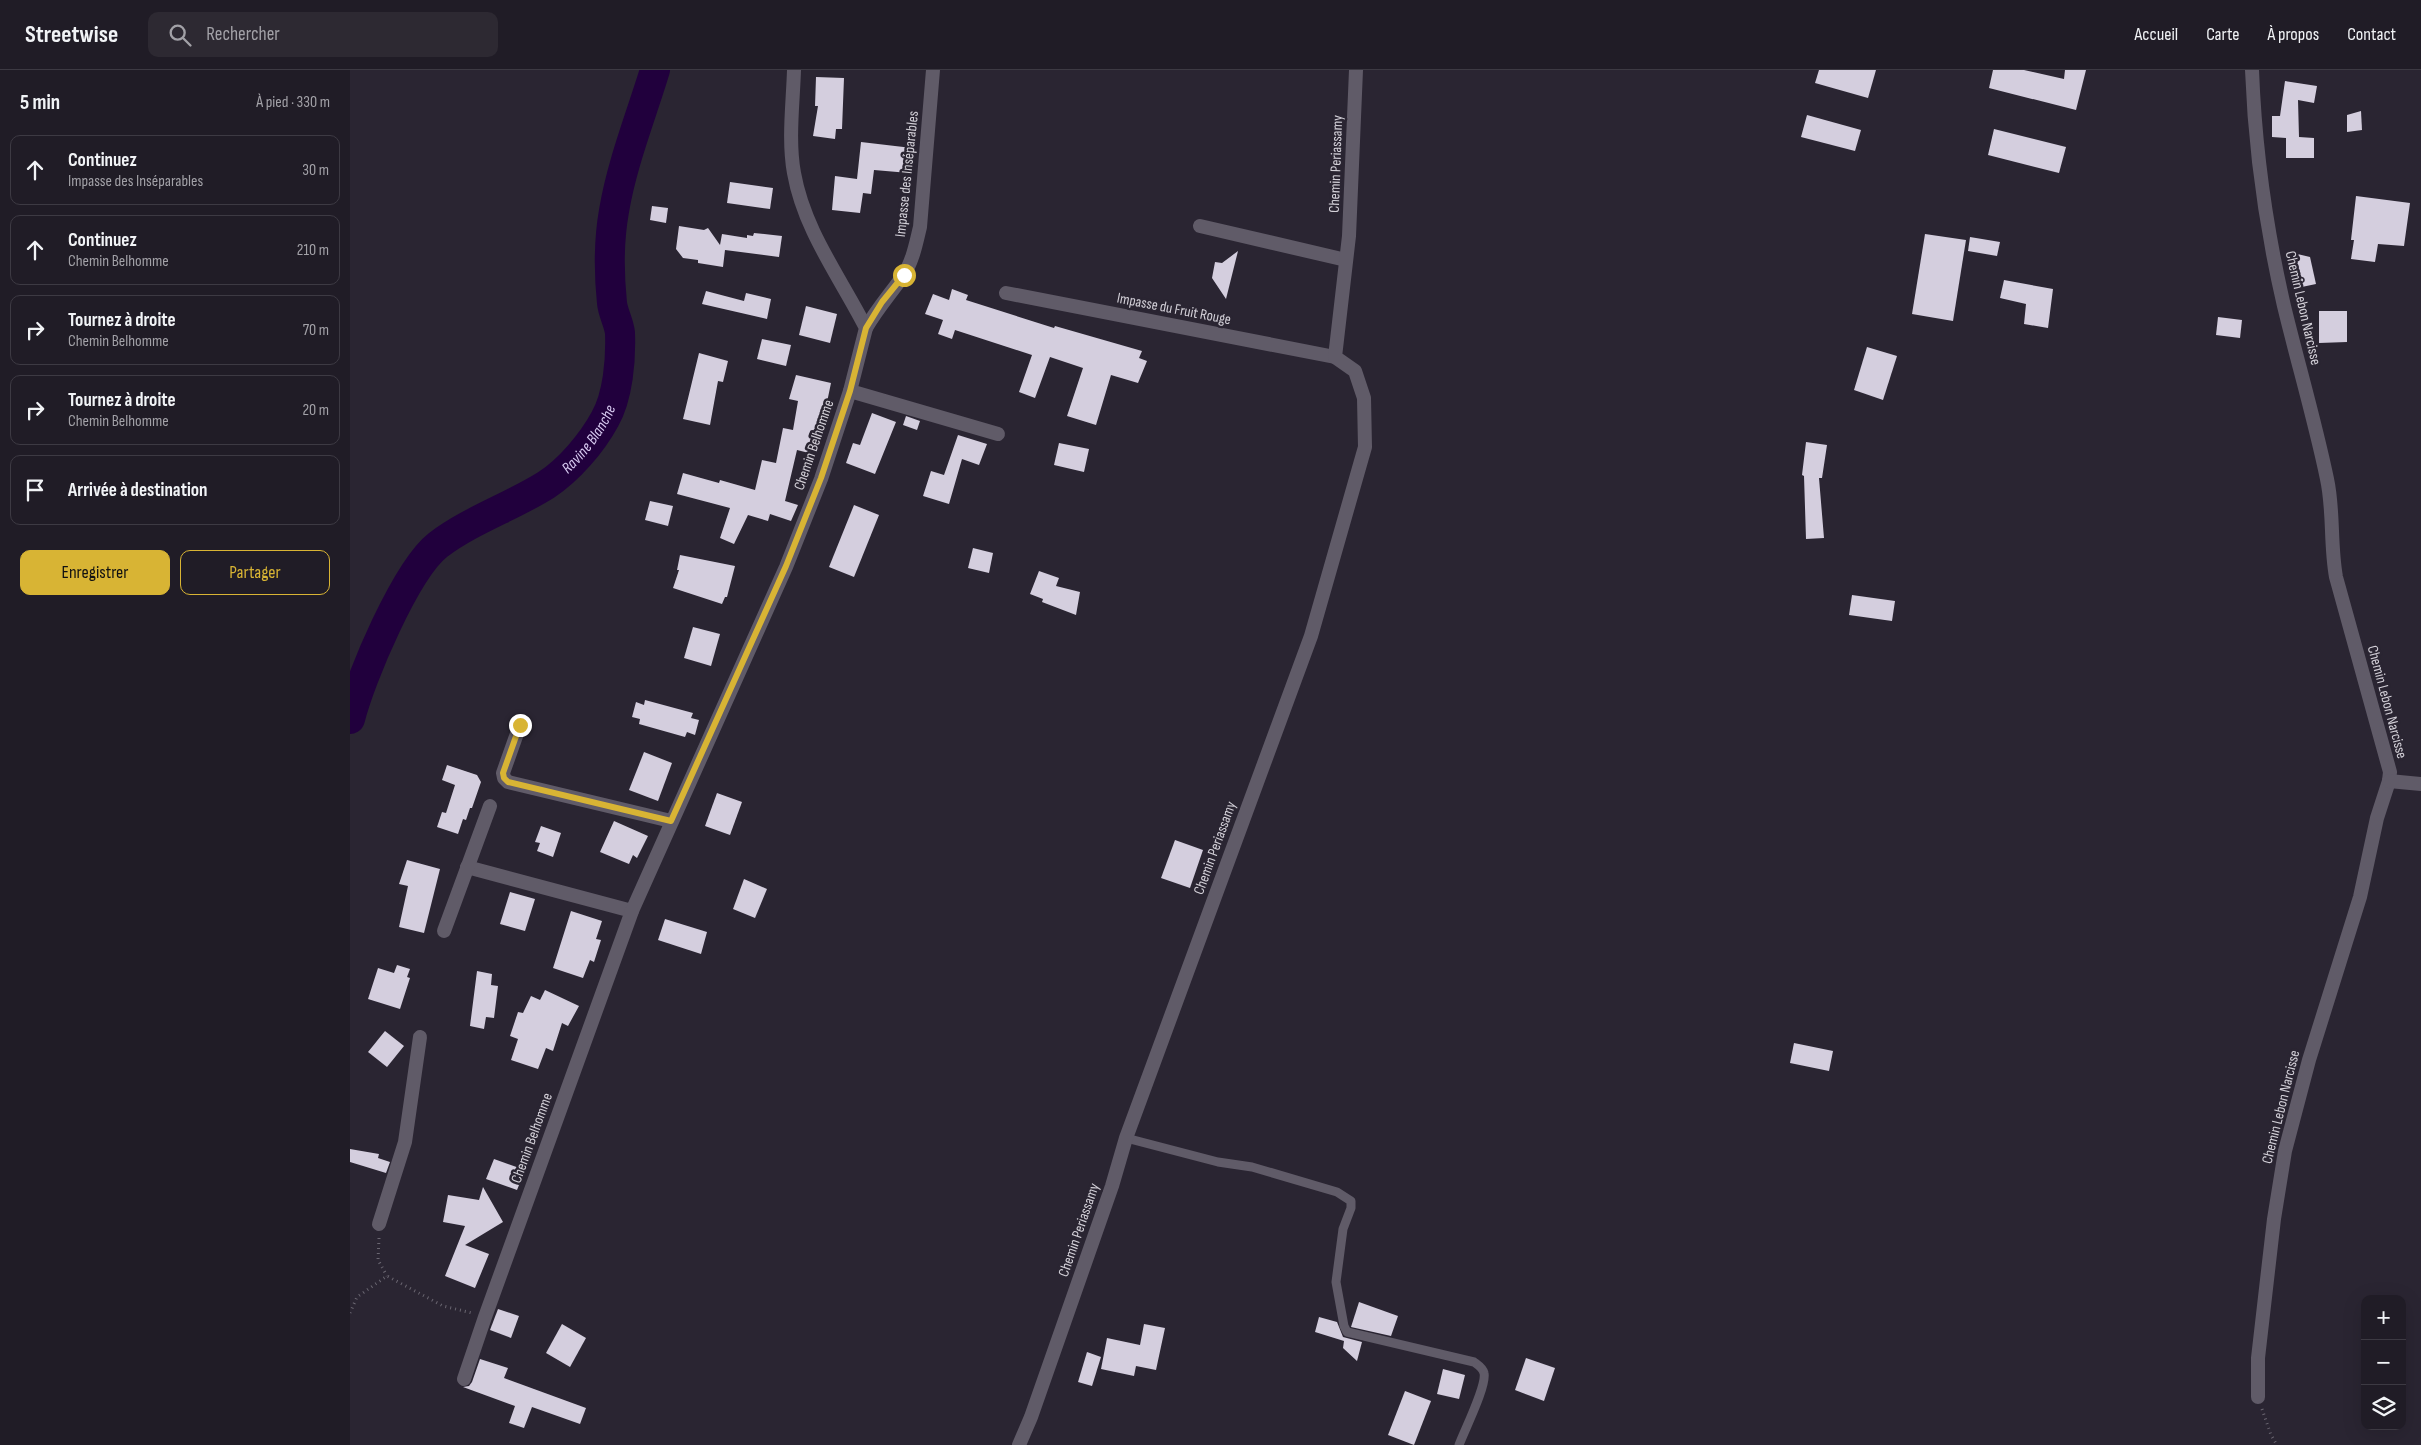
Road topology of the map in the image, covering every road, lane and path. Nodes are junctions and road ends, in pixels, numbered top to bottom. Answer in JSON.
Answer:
{"nodes":[{"id":1,"x":794,"y":70,"type":"edge"},
{"id":2,"x":933,"y":70,"type":"edge"},
{"id":3,"x":1356,"y":70,"type":"edge"},
{"id":4,"x":2252,"y":70,"type":"edge"},
{"id":5,"x":1200,"y":226,"type":"dead end"},
{"id":6,"x":1346,"y":260,"type":"junction"},
{"id":7,"x":1006,"y":293,"type":"dead end"},
{"id":8,"x":866,"y":328,"type":"junction"},
{"id":9,"x":1335,"y":357,"type":"junction"},
{"id":10,"x":850,"y":391,"type":"junction"},
{"id":11,"x":998,"y":434,"type":"dead end"},
{"id":12,"x":520,"y":725,"type":"dead end"},
{"id":13,"x":2389,"y":781,"type":"junction"},
{"id":14,"x":2421,"y":784,"type":"edge"},
{"id":15,"x":490,"y":806,"type":"dead end"},
{"id":16,"x":671,"y":821,"type":"junction"},
{"id":17,"x":468,"y":867,"type":"junction"},
{"id":18,"x":632,"y":911,"type":"junction"},
{"id":19,"x":444,"y":931,"type":"dead end"},
{"id":20,"x":420,"y":1036,"type":"dead end"},
{"id":21,"x":1126,"y":1138,"type":"junction"},
{"id":22,"x":379,"y":1224,"type":"joint"},
{"id":23,"x":387,"y":1276,"type":"junction"},
{"id":24,"x":350,"y":1313,"type":"edge"},
{"id":25,"x":485,"y":1317,"type":"junction"},
{"id":26,"x":464,"y":1379,"type":"dead end"},
{"id":27,"x":2258,"y":1397,"type":"joint"},
{"id":28,"x":1019,"y":1445,"type":"edge"},
{"id":29,"x":1458,"y":1445,"type":"edge"},
{"id":30,"x":2277,"y":1445,"type":"edge"}],
"edges":[{"from":1,"to":8,"type":"street"},
{"from":2,"to":8,"type":"street","name":"Impasse des Inséparables"},
{"from":3,"to":6,"type":"street","name":"Chemin Periassamy"},
{"from":4,"to":13,"type":"street","name":"Chemin Lebon Narcisse"},
{"from":5,"to":6,"type":"street"},
{"from":6,"to":9,"type":"street","name":"Chemin Periassamy"},
{"from":7,"to":9,"type":"street","name":"Impasse du Fruit Rouge"},
{"from":8,"to":10,"type":"street","name":"Chemin Belhomme"},
{"from":9,"to":21,"type":"street","name":"Chemin Periassamy"},
{"from":10,"to":11,"type":"street"},
{"from":10,"to":16,"type":"street","name":"Chemin Belhomme"},
{"from":12,"to":16,"type":"street"},
{"from":13,"to":14,"type":"street"},
{"from":13,"to":27,"type":"street","name":"Chemin Lebon Narcisse"},
{"from":15,"to":17,"type":"street"},
{"from":16,"to":18,"type":"street","name":"Chemin Belhomme"},
{"from":17,"to":18,"type":"street"},
{"from":17,"to":19,"type":"street"},
{"from":18,"to":25,"type":"street","name":"Chemin Belhomme"},
{"from":20,"to":22,"type":"street"},
{"from":21,"to":28,"type":"street","name":"Chemin Periassamy"},
{"from":21,"to":29,"type":"lane"},
{"from":22,"to":23,"type":"path"},
{"from":23,"to":24,"type":"path"},
{"from":23,"to":25,"type":"path"},
{"from":25,"to":26,"type":"street","name":"Chemin Belhomme"},
{"from":27,"to":30,"type":"path"}]}
